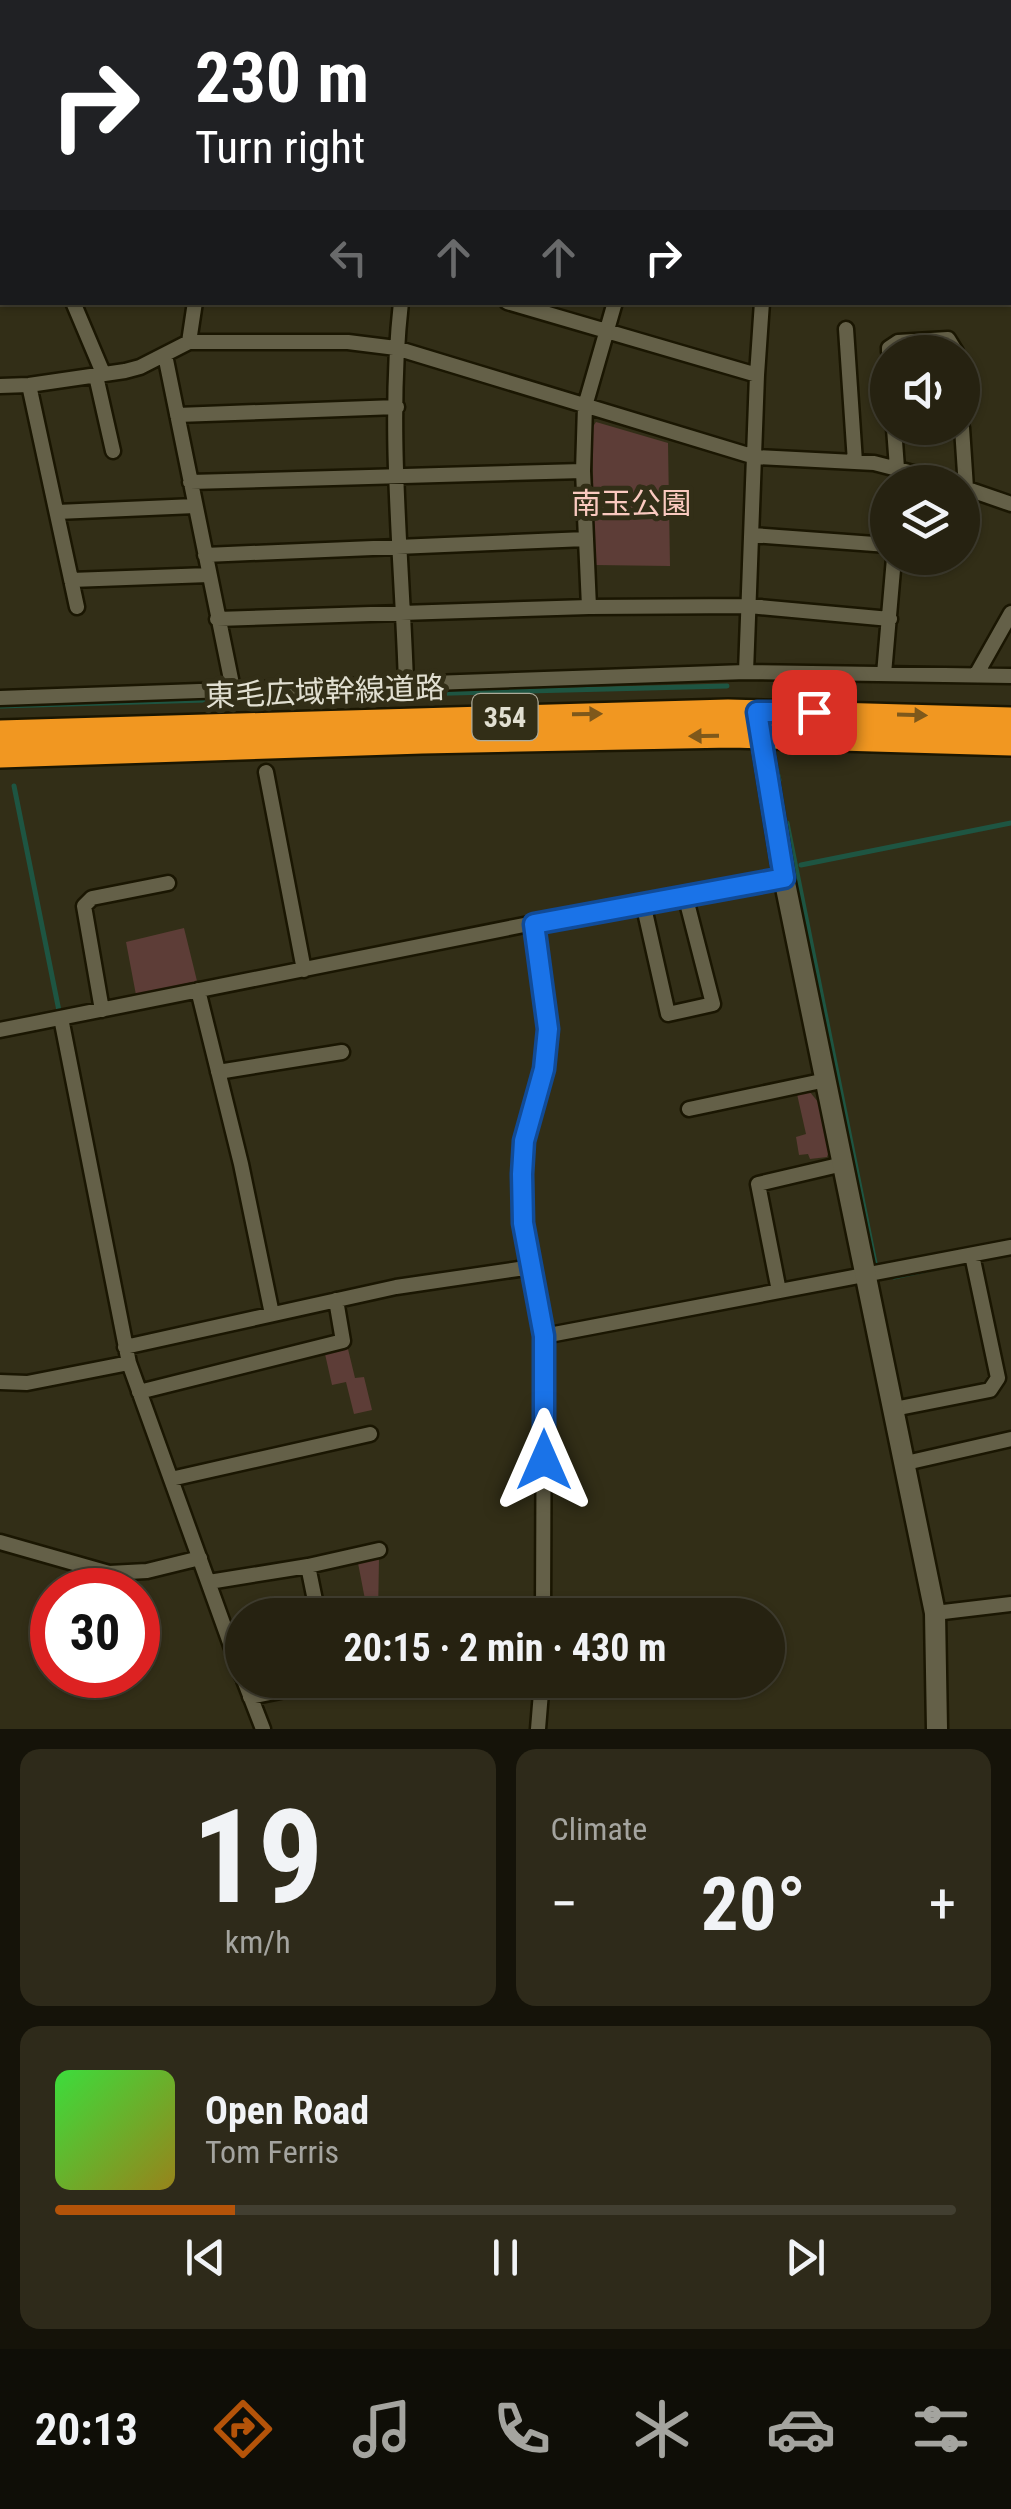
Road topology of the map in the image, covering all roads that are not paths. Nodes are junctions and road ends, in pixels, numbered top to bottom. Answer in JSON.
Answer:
{"nodes":[{"id":1,"x":74,"y":305,"type":"edge"},
{"id":2,"x":195,"y":305,"type":"edge"},
{"id":3,"x":401,"y":305,"type":"edge"},
{"id":4,"x":517,"y":305,"type":"edge"},
{"id":5,"x":614,"y":305,"type":"edge"},
{"id":6,"x":762,"y":305,"type":"edge"},
{"id":7,"x":846,"y":329,"type":"dead end"},
{"id":8,"x":608,"y":331,"type":"junction"},
{"id":9,"x":189,"y":342,"type":"junction"},
{"id":10,"x":396,"y":348,"type":"junction"},
{"id":11,"x":164,"y":355,"type":"junction"},
{"id":12,"x":100,"y":374,"type":"junction"},
{"id":13,"x":756,"y":375,"type":"junction"},
{"id":14,"x":30,"y":385,"type":"junction"},
{"id":15,"x":0,"y":386,"type":"edge"},
{"id":16,"x":585,"y":406,"type":"junction"},
{"id":17,"x":396,"y":407,"type":"junction"},
{"id":18,"x":176,"y":415,"type":"junction"},
{"id":19,"x":112,"y":451,"type":"dead end"},
{"id":20,"x":755,"y":457,"type":"junction"},
{"id":21,"x":855,"y":462,"type":"junction"},
{"id":22,"x":870,"y":466,"type":"edge"},
{"id":23,"x":583,"y":472,"type":"junction"},
{"id":24,"x":398,"y":476,"type":"junction"},
{"id":25,"x":190,"y":482,"type":"junction"},
{"id":26,"x":980,"y":493,"type":"edge"},
{"id":27,"x":1011,"y":504,"type":"edge"},
{"id":28,"x":195,"y":506,"type":"junction"},
{"id":29,"x":56,"y":512,"type":"junction"},
{"id":30,"x":752,"y":534,"type":"junction"},
{"id":31,"x":586,"y":538,"type":"junction"},
{"id":32,"x":870,"y":544,"type":"edge"},
{"id":33,"x":399,"y":547,"type":"junction"},
{"id":34,"x":205,"y":555,"type":"junction"},
{"id":35,"x":208,"y":574,"type":"junction"},
{"id":36,"x":893,"y":575,"type":"edge"},
{"id":37,"x":71,"y":580,"type":"junction"},
{"id":38,"x":749,"y":606,"type":"junction"},
{"id":39,"x":588,"y":607,"type":"junction"},
{"id":40,"x":77,"y":608,"type":"dead end"},
{"id":41,"x":404,"y":613,"type":"junction"},
{"id":42,"x":1011,"y":613,"type":"edge"},
{"id":43,"x":217,"y":618,"type":"junction"},
{"id":44,"x":890,"y":619,"type":"junction"},
{"id":45,"x":746,"y":672,"type":"junction"},
{"id":46,"x":884,"y":674,"type":"junction"},
{"id":47,"x":976,"y":675,"type":"junction"},
{"id":48,"x":1011,"y":676,"type":"edge"},
{"id":49,"x":406,"y":683,"type":"junction"},
{"id":50,"x":233,"y":689,"type":"junction"},
{"id":51,"x":0,"y":698,"type":"edge"},
{"id":52,"x":1011,"y":720,"type":"edge"},
{"id":53,"x":759,"y":724,"type":"junction"},
{"id":54,"x":0,"y":733,"type":"edge"},
{"id":55,"x":1011,"y":744,"type":"edge"},
{"id":56,"x":0,"y":755,"type":"edge"},
{"id":57,"x":266,"y":772,"type":"dead end"},
{"id":58,"x":784,"y":878,"type":"junction"},
{"id":59,"x":168,"y":883,"type":"dead end"},
{"id":60,"x":685,"y":895,"type":"junction"},
{"id":61,"x":642,"y":903,"type":"junction"},
{"id":62,"x":534,"y":924,"type":"junction"},
{"id":63,"x":304,"y":970,"type":"junction"},
{"id":64,"x":198,"y":990,"type":"junction"},
{"id":65,"x":102,"y":1010,"type":"junction"},
{"id":66,"x":61,"y":1018,"type":"junction"},
{"id":67,"x":0,"y":1030,"type":"edge"},
{"id":68,"x":342,"y":1052,"type":"dead end"},
{"id":69,"x":218,"y":1072,"type":"junction"},
{"id":70,"x":826,"y":1080,"type":"junction"},
{"id":71,"x":689,"y":1109,"type":"dead end"},
{"id":72,"x":843,"y":1164,"type":"junction"},
{"id":73,"x":1011,"y":1247,"type":"edge"},
{"id":74,"x":972,"y":1255,"type":"junction"},
{"id":75,"x":532,"y":1267,"type":"junction"},
{"id":76,"x":868,"y":1274,"type":"junction"},
{"id":77,"x":779,"y":1291,"type":"junction"},
{"id":78,"x":336,"y":1300,"type":"junction"},
{"id":79,"x":272,"y":1314,"type":"junction"},
{"id":80,"x":544,"y":1336,"type":"junction"},
{"id":81,"x":127,"y":1355,"type":"junction"},
{"id":82,"x":0,"y":1382,"type":"edge"},
{"id":83,"x":140,"y":1392,"type":"junction"},
{"id":84,"x":894,"y":1409,"type":"junction"},
{"id":85,"x":370,"y":1434,"type":"dead end"},
{"id":86,"x":1011,"y":1439,"type":"edge"},
{"id":87,"x":906,"y":1463,"type":"junction"},
{"id":88,"x":172,"y":1479,"type":"junction"},
{"id":89,"x":0,"y":1542,"type":"edge"},
{"id":90,"x":378,"y":1550,"type":"dead end"},
{"id":91,"x":200,"y":1558,"type":"junction"},
{"id":92,"x":308,"y":1566,"type":"junction"},
{"id":93,"x":209,"y":1582,"type":"junction"},
{"id":94,"x":315,"y":1598,"type":"edge"},
{"id":95,"x":543,"y":1598,"type":"edge"},
{"id":96,"x":1011,"y":1604,"type":"edge"},
{"id":97,"x":935,"y":1613,"type":"junction"},
{"id":98,"x":225,"y":1627,"type":"edge"},
{"id":99,"x":250,"y":1698,"type":"edge"},
{"id":100,"x":541,"y":1698,"type":"edge"},
{"id":101,"x":263,"y":1729,"type":"edge"},
{"id":102,"x":538,"y":1729,"type":"edge"},
{"id":103,"x":938,"y":1729,"type":"edge"}],
"edges":[{"from":1,"to":12,"type":"street"},
{"from":2,"to":9,"type":"street"},
{"from":3,"to":10,"type":"street"},
{"from":4,"to":8,"type":"street"},
{"from":5,"to":8,"type":"street"},
{"from":6,"to":13,"type":"street"},
{"from":7,"to":21,"type":"street"},
{"from":8,"to":13,"type":"street"},
{"from":8,"to":16,"type":"street"},
{"from":9,"to":10,"type":"street"},
{"from":9,"to":11,"type":"street"},
{"from":10,"to":16,"type":"street"},
{"from":10,"to":17,"type":"street"},
{"from":11,"to":12,"type":"street"},
{"from":11,"to":18,"type":"street"},
{"from":12,"to":14,"type":"street"},
{"from":12,"to":19,"type":"street"},
{"from":13,"to":20,"type":"street"},
{"from":14,"to":15,"type":"street"},
{"from":14,"to":29,"type":"street"},
{"from":16,"to":20,"type":"street"},
{"from":16,"to":23,"type":"street"},
{"from":17,"to":18,"type":"street"},
{"from":17,"to":24,"type":"street"},
{"from":18,"to":25,"type":"street"},
{"from":20,"to":21,"type":"street"},
{"from":20,"to":30,"type":"street"},
{"from":21,"to":22,"type":"street"},
{"from":23,"to":24,"type":"street"},
{"from":23,"to":31,"type":"street"},
{"from":24,"to":25,"type":"street"},
{"from":24,"to":33,"type":"street"},
{"from":25,"to":28,"type":"street"},
{"from":26,"to":27,"type":"street"},
{"from":28,"to":29,"type":"street"},
{"from":28,"to":34,"type":"street"},
{"from":29,"to":37,"type":"street"},
{"from":30,"to":32,"type":"street"},
{"from":30,"to":38,"type":"street"},
{"from":31,"to":33,"type":"street"},
{"from":31,"to":39,"type":"street"},
{"from":33,"to":34,"type":"street"},
{"from":33,"to":41,"type":"street"},
{"from":34,"to":35,"type":"street"},
{"from":35,"to":37,"type":"street"},
{"from":35,"to":43,"type":"street"},
{"from":36,"to":44,"type":"street"},
{"from":37,"to":40,"type":"street"},
{"from":38,"to":39,"type":"street"},
{"from":38,"to":44,"type":"street"},
{"from":38,"to":45,"type":"street"},
{"from":39,"to":41,"type":"street"},
{"from":41,"to":43,"type":"street"},
{"from":41,"to":49,"type":"street"},
{"from":42,"to":47,"type":"street"},
{"from":43,"to":50,"type":"street"},
{"from":44,"to":46,"type":"street"},
{"from":45,"to":46,"type":"street"},
{"from":45,"to":49,"type":"street"},
{"from":46,"to":47,"type":"street"},
{"from":47,"to":48,"type":"street"},
{"from":49,"to":50,"type":"street"},
{"from":50,"to":51,"type":"street"},
{"from":53,"to":52,"type":"highway","name":"東毛広域幹線道路","number":"354","one_way":true},
{"from":54,"to":53,"type":"highway","name":"東毛広域幹線道路","number":"354","one_way":true},
{"from":53,"to":55,"type":"highway","name":"東毛広域幹線道路","number":"354"},
{"from":53,"to":56,"type":"highway","name":"東毛広域幹線道路","number":"354","one_way":true},
{"from":53,"to":58,"type":"street"},
{"from":57,"to":63,"type":"street"},
{"from":58,"to":60,"type":"street"},
{"from":58,"to":70,"type":"street"},
{"from":59,"to":65,"type":"street"},
{"from":60,"to":61,"type":"street"},
{"from":60,"to":61,"type":"street"},
{"from":61,"to":62,"type":"street"},
{"from":62,"to":63,"type":"street"},
{"from":62,"to":75,"type":"street"},
{"from":63,"to":64,"type":"street"},
{"from":64,"to":65,"type":"street"},
{"from":64,"to":69,"type":"street"},
{"from":65,"to":66,"type":"street"},
{"from":66,"to":67,"type":"street"},
{"from":66,"to":81,"type":"street"},
{"from":68,"to":69,"type":"street"},
{"from":69,"to":79,"type":"street"},
{"from":70,"to":71,"type":"street"},
{"from":70,"to":72,"type":"street"},
{"from":72,"to":76,"type":"street"},
{"from":72,"to":77,"type":"street"},
{"from":73,"to":74,"type":"street"},
{"from":74,"to":76,"type":"street"},
{"from":74,"to":84,"type":"street"},
{"from":75,"to":78,"type":"street"},
{"from":75,"to":80,"type":"street"},
{"from":76,"to":77,"type":"street"},
{"from":76,"to":84,"type":"street"},
{"from":77,"to":80,"type":"street"},
{"from":78,"to":79,"type":"street"},
{"from":78,"to":83,"type":"street"},
{"from":79,"to":81,"type":"street"},
{"from":80,"to":95,"type":"street"},
{"from":81,"to":82,"type":"street"},
{"from":81,"to":83,"type":"street"},
{"from":83,"to":88,"type":"street"},
{"from":84,"to":87,"type":"street"},
{"from":85,"to":88,"type":"street"},
{"from":86,"to":87,"type":"street"},
{"from":87,"to":97,"type":"street"},
{"from":88,"to":91,"type":"street"},
{"from":89,"to":91,"type":"street"},
{"from":90,"to":92,"type":"street"},
{"from":91,"to":93,"type":"street"},
{"from":92,"to":93,"type":"street"},
{"from":92,"to":94,"type":"street"},
{"from":93,"to":98,"type":"street"},
{"from":96,"to":97,"type":"street"},
{"from":97,"to":103,"type":"street"},
{"from":99,"to":101,"type":"street"},
{"from":100,"to":102,"type":"street"}]}
